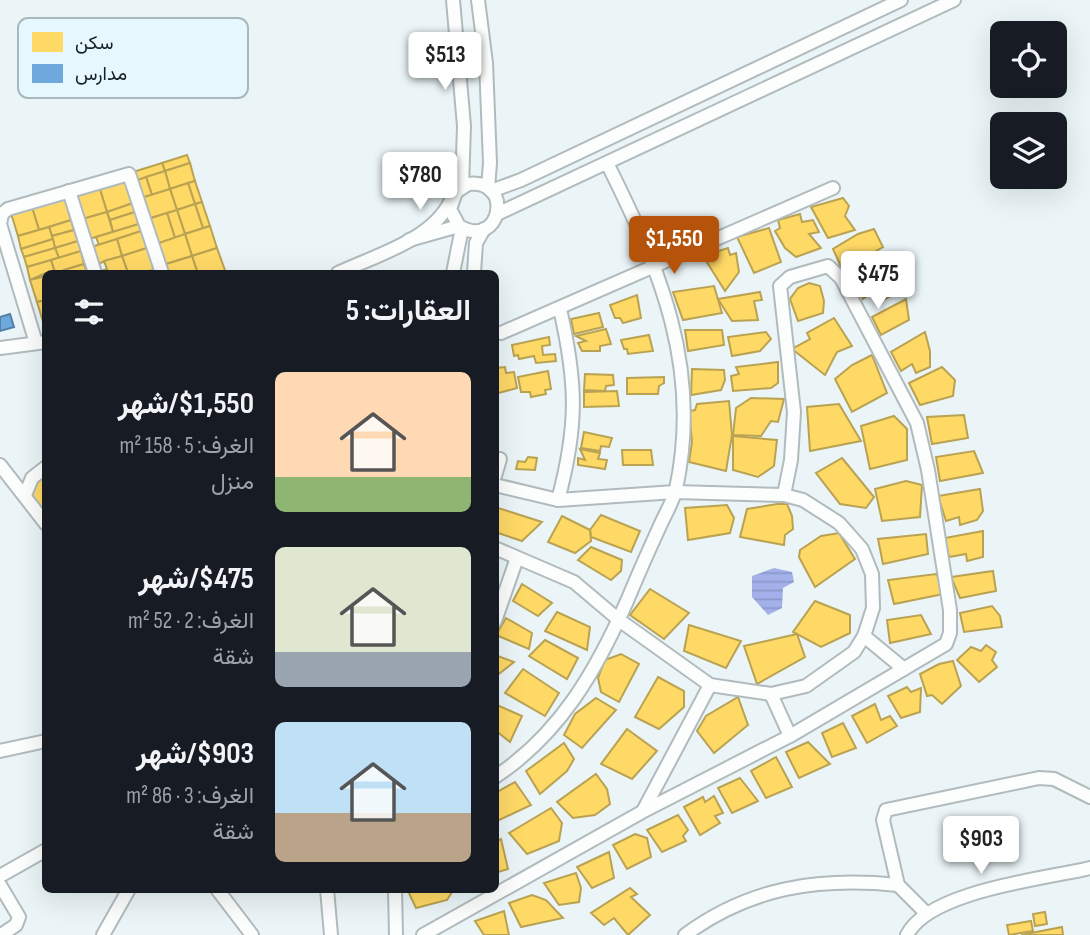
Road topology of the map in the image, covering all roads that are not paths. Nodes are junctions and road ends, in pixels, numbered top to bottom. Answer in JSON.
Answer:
{"nodes":[{"id":1,"x":453,"y":0,"type":"edge"},
{"id":2,"x":478,"y":0,"type":"edge"},
{"id":3,"x":901,"y":0,"type":"edge"},
{"id":4,"x":954,"y":0,"type":"edge"},
{"id":5,"x":607,"y":163,"type":"junction"},
{"id":6,"x":462,"y":187,"type":"junction"},
{"id":7,"x":833,"y":188,"type":"dead end"},
{"id":8,"x":489,"y":189,"type":"junction"},
{"id":9,"x":69,"y":191,"type":"junction"},
{"id":10,"x":451,"y":200,"type":"junction"},
{"id":11,"x":497,"y":214,"type":"junction"},
{"id":12,"x":460,"y":227,"type":"junction"},
{"id":13,"x":484,"y":229,"type":"junction"},
{"id":14,"x":409,"y":240,"type":"junction"},
{"id":15,"x":656,"y":266,"type":"junction"},
{"id":16,"x":94,"y":270,"type":"edge"},
{"id":17,"x":162,"y":270,"type":"edge"},
{"id":18,"x":344,"y":270,"type":"edge"},
{"id":19,"x":453,"y":270,"type":"edge"},
{"id":20,"x":474,"y":270,"type":"edge"},
{"id":21,"x":560,"y":309,"type":"junction"},
{"id":22,"x":501,"y":333,"type":"dead end"},
{"id":23,"x":41,"y":343,"type":"edge"},
{"id":24,"x":0,"y":348,"type":"edge"},
{"id":25,"x":500,"y":459,"type":"dead end"},
{"id":26,"x":499,"y":462,"type":"edge"},
{"id":27,"x":0,"y":465,"type":"edge"},
{"id":28,"x":42,"y":470,"type":"edge"},
{"id":29,"x":499,"y":486,"type":"edge"},
{"id":30,"x":675,"y":492,"type":"junction"},
{"id":31,"x":25,"y":495,"type":"junction"},
{"id":32,"x":784,"y":495,"type":"junction"},
{"id":33,"x":558,"y":500,"type":"junction"},
{"id":34,"x":42,"y":518,"type":"edge"},
{"id":35,"x":499,"y":550,"type":"edge"},
{"id":36,"x":517,"y":558,"type":"junction"},
{"id":37,"x":499,"y":610,"type":"edge"},
{"id":38,"x":619,"y":620,"type":"junction"},
{"id":39,"x":864,"y":636,"type":"junction"},
{"id":40,"x":904,"y":669,"type":"junction"},
{"id":41,"x":710,"y":685,"type":"junction"},
{"id":42,"x":771,"y":694,"type":"junction"},
{"id":43,"x":790,"y":736,"type":"junction"},
{"id":44,"x":42,"y":742,"type":"edge"},
{"id":45,"x":0,"y":751,"type":"edge"},
{"id":46,"x":499,"y":774,"type":"edge"},
{"id":47,"x":1090,"y":797,"type":"edge"},
{"id":48,"x":642,"y":812,"type":"junction"},
{"id":49,"x":42,"y":852,"type":"edge"},
{"id":50,"x":1090,"y":868,"type":"edge"},
{"id":51,"x":0,"y":876,"type":"edge"},
{"id":52,"x":0,"y":885,"type":"edge"},
{"id":53,"x":898,"y":885,"type":"junction"},
{"id":54,"x":499,"y":892,"type":"edge"},
{"id":55,"x":127,"y":893,"type":"edge"},
{"id":56,"x":220,"y":893,"type":"edge"},
{"id":57,"x":327,"y":893,"type":"edge"},
{"id":58,"x":394,"y":893,"type":"edge"},
{"id":59,"x":498,"y":893,"type":"edge"},
{"id":60,"x":925,"y":912,"type":"junction"},
{"id":61,"x":1,"y":935,"type":"edge"},
{"id":62,"x":103,"y":935,"type":"edge"},
{"id":63,"x":252,"y":935,"type":"edge"},
{"id":64,"x":331,"y":935,"type":"edge"},
{"id":65,"x":396,"y":935,"type":"edge"},
{"id":66,"x":423,"y":935,"type":"edge"},
{"id":67,"x":685,"y":935,"type":"edge"},
{"id":68,"x":907,"y":935,"type":"edge"}],
"edges":[{"from":1,"to":6,"type":"street"},
{"from":2,"to":8,"type":"street"},
{"from":3,"to":8,"type":"street"},
{"from":4,"to":5,"type":"street"},
{"from":5,"to":11,"type":"street"},
{"from":5,"to":15,"type":"street"},
{"from":6,"to":8,"type":"street"},
{"from":6,"to":10,"type":"street"},
{"from":7,"to":15,"type":"street"},
{"from":8,"to":11,"type":"street"},
{"from":9,"to":16,"type":"street"},
{"from":9,"to":17,"type":"street"},
{"from":9,"to":23,"type":"street"},
{"from":10,"to":12,"type":"street"},
{"from":10,"to":14,"type":"street"},
{"from":11,"to":13,"type":"street"},
{"from":12,"to":13,"type":"street"},
{"from":12,"to":14,"type":"street"},
{"from":12,"to":19,"type":"street"},
{"from":13,"to":20,"type":"street"},
{"from":14,"to":18,"type":"street"},
{"from":15,"to":21,"type":"street"},
{"from":15,"to":30,"type":"street"},
{"from":21,"to":22,"type":"street"},
{"from":21,"to":33,"type":"street"},
{"from":23,"to":24,"type":"street"},
{"from":25,"to":26,"type":"street"},
{"from":27,"to":31,"type":"street"},
{"from":28,"to":31,"type":"street"},
{"from":29,"to":33,"type":"street"},
{"from":30,"to":32,"type":"street"},
{"from":30,"to":33,"type":"street"},
{"from":30,"to":38,"type":"street"},
{"from":31,"to":34,"type":"street"},
{"from":32,"to":39,"type":"street"},
{"from":32,"to":40,"type":"street"},
{"from":35,"to":36,"type":"street"},
{"from":36,"to":37,"type":"street"},
{"from":36,"to":38,"type":"street"},
{"from":38,"to":41,"type":"street"},
{"from":38,"to":46,"type":"street"},
{"from":39,"to":40,"type":"street"},
{"from":39,"to":42,"type":"street"},
{"from":40,"to":43,"type":"street"},
{"from":41,"to":42,"type":"street"},
{"from":41,"to":48,"type":"street"},
{"from":42,"to":43,"type":"street"},
{"from":43,"to":48,"type":"street"},
{"from":44,"to":45,"type":"street"},
{"from":47,"to":53,"type":"street"},
{"from":48,"to":54,"type":"street"},
{"from":49,"to":51,"type":"street"},
{"from":50,"to":60,"type":"street"},
{"from":52,"to":61,"type":"street"},
{"from":53,"to":60,"type":"street"},
{"from":53,"to":67,"type":"street"},
{"from":55,"to":62,"type":"street"},
{"from":56,"to":63,"type":"street"},
{"from":57,"to":64,"type":"street"},
{"from":58,"to":65,"type":"street"},
{"from":59,"to":66,"type":"street"},
{"from":60,"to":68,"type":"street"}]}
